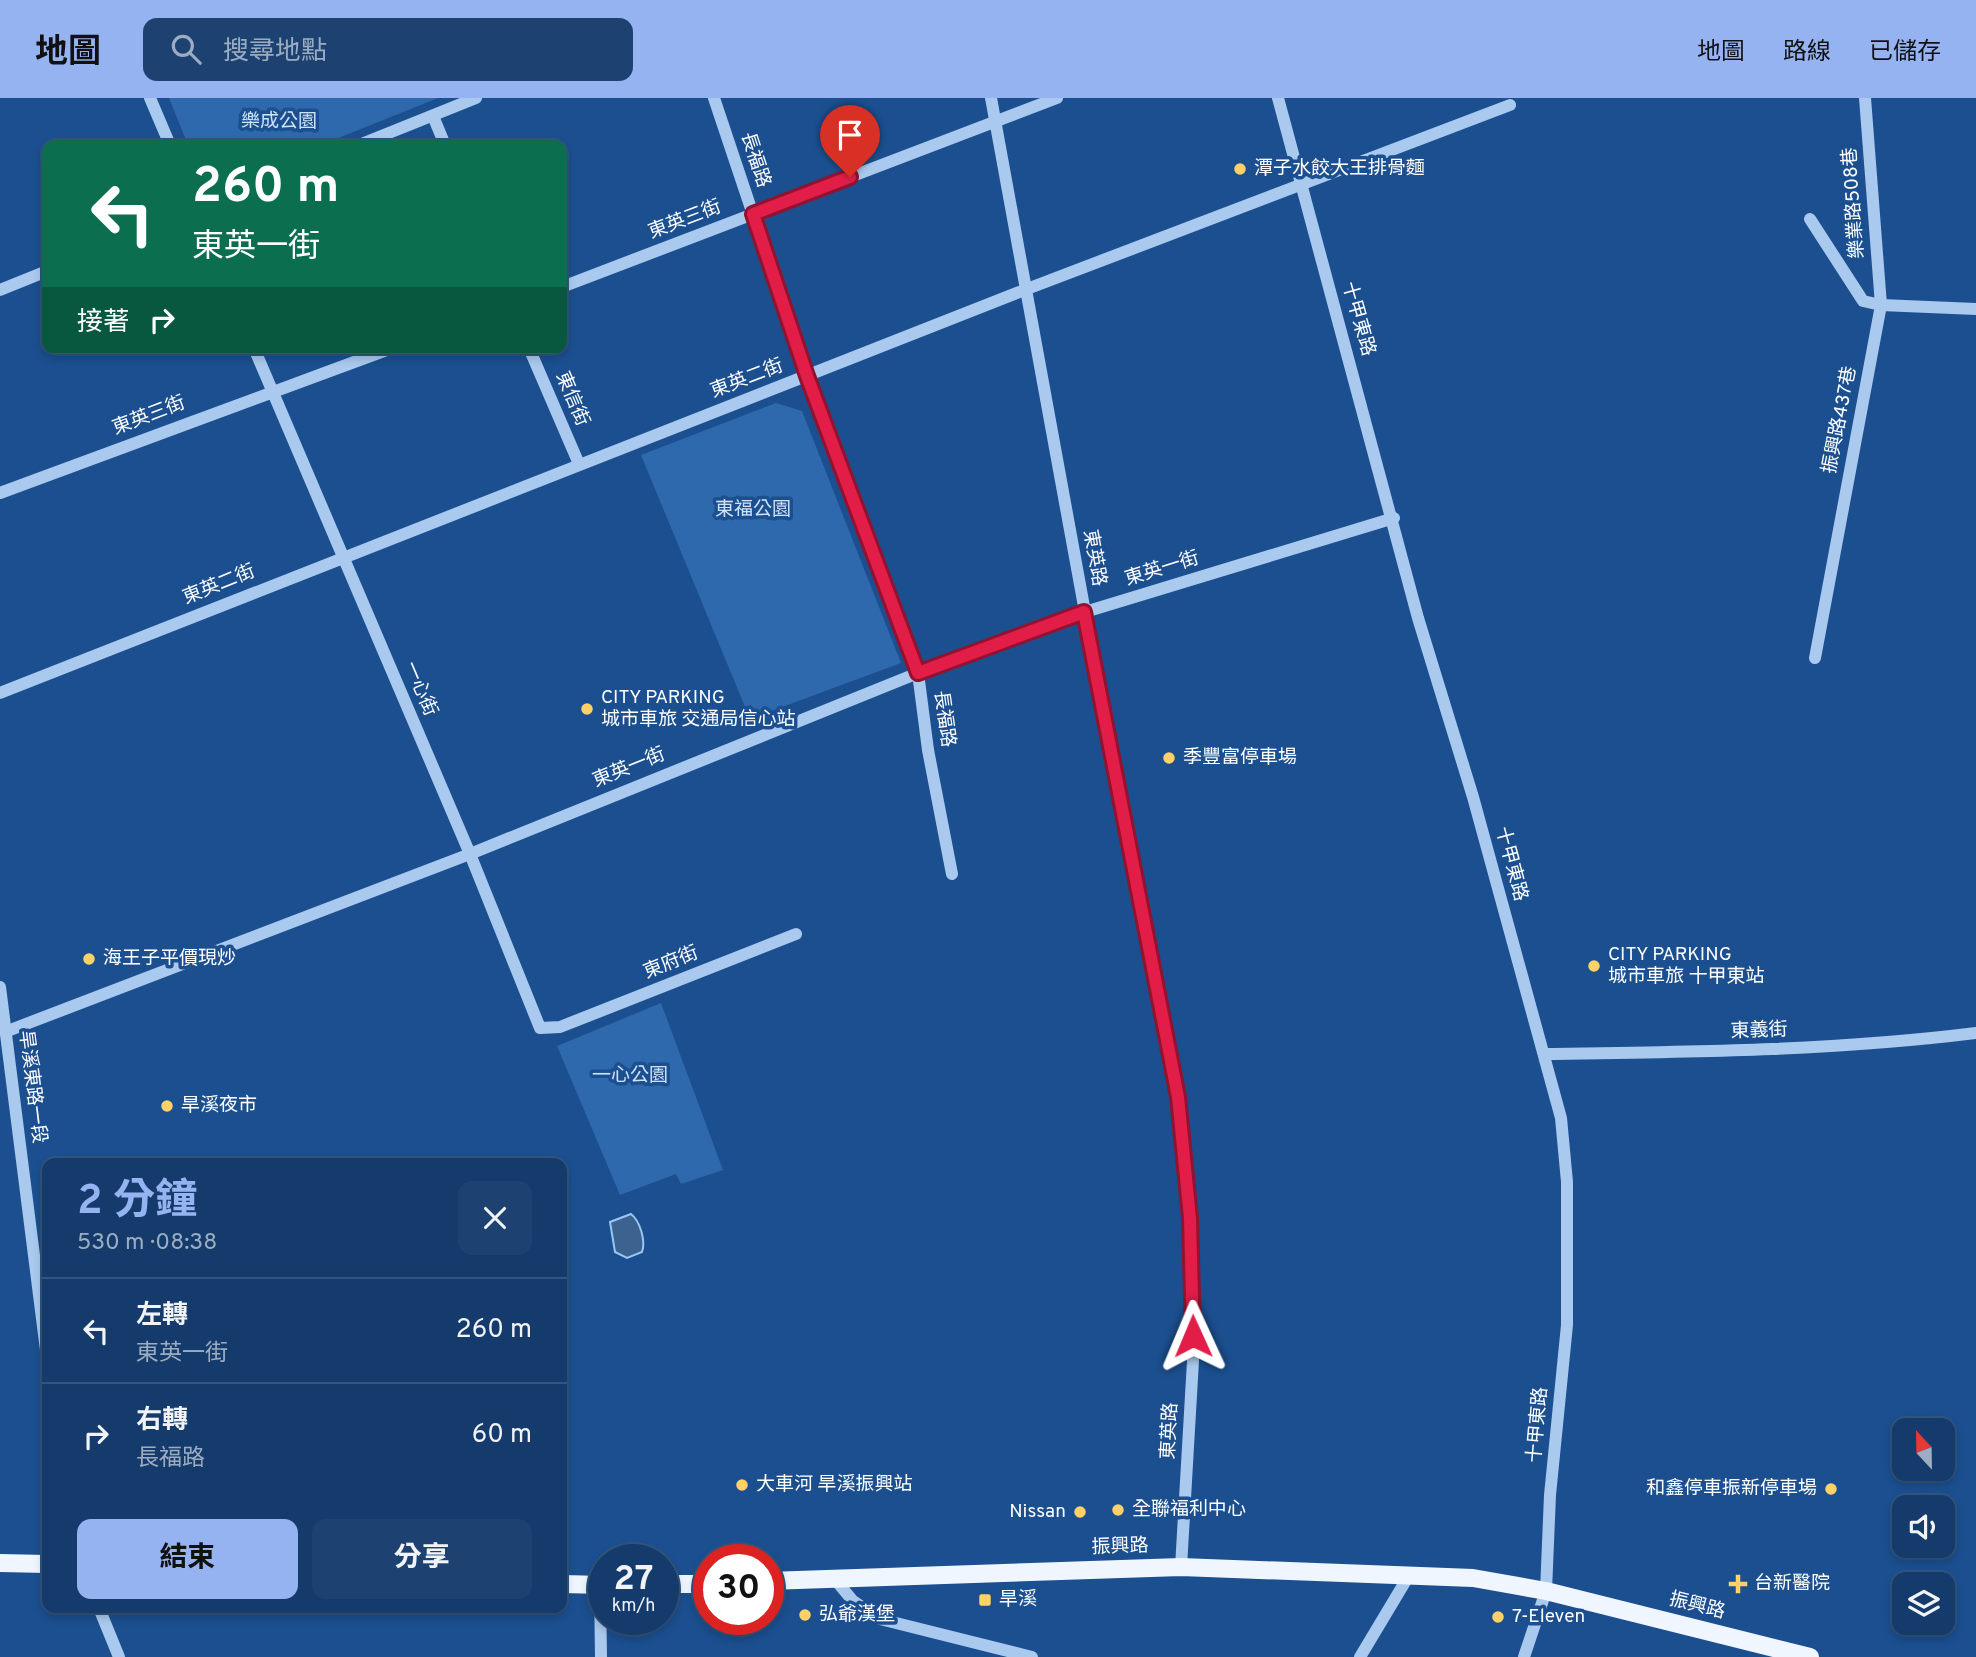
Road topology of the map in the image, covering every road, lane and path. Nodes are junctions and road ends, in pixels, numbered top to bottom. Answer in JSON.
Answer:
{"nodes":[{"id":1,"x":150,"y":98,"type":"edge"},
{"id":2,"x":476,"y":98,"type":"edge"},
{"id":3,"x":714,"y":98,"type":"edge"},
{"id":4,"x":991,"y":98,"type":"edge"},
{"id":5,"x":1057,"y":98,"type":"edge"},
{"id":6,"x":1278,"y":98,"type":"edge"},
{"id":7,"x":1865,"y":98,"type":"edge"},
{"id":8,"x":1510,"y":104,"type":"dead end"},
{"id":9,"x":433,"y":116,"type":"junction"},
{"id":10,"x":995,"y":121,"type":"junction"},
{"id":11,"x":168,"y":140,"type":"edge"},
{"id":12,"x":372,"y":140,"type":"edge"},
{"id":13,"x":443,"y":140,"type":"edge"},
{"id":14,"x":1300,"y":184,"type":"junction"},
{"id":15,"x":753,"y":214,"type":"junction"},
{"id":16,"x":1810,"y":219,"type":"dead end"},
{"id":17,"x":42,"y":273,"type":"edge"},
{"id":18,"x":567,"y":285,"type":"edge"},
{"id":19,"x":1027,"y":289,"type":"junction"},
{"id":20,"x":0,"y":290,"type":"edge"},
{"id":21,"x":1881,"y":304,"type":"junction"},
{"id":22,"x":1976,"y":309,"type":"edge"},
{"id":23,"x":257,"y":354,"type":"edge"},
{"id":24,"x":375,"y":354,"type":"edge"},
{"id":25,"x":532,"y":354,"type":"edge"},
{"id":26,"x":807,"y":376,"type":"junction"},
{"id":27,"x":272,"y":391,"type":"junction"},
{"id":28,"x":579,"y":464,"type":"junction"},
{"id":29,"x":0,"y":493,"type":"edge"},
{"id":30,"x":1394,"y":518,"type":"junction"},
{"id":31,"x":342,"y":557,"type":"junction"},
{"id":32,"x":1084,"y":612,"type":"junction"},
{"id":33,"x":1815,"y":657,"type":"dead end"},
{"id":34,"x":918,"y":673,"type":"junction"},
{"id":35,"x":0,"y":693,"type":"edge"},
{"id":36,"x":470,"y":854,"type":"junction"},
{"id":37,"x":952,"y":874,"type":"dead end"},
{"id":38,"x":796,"y":934,"type":"dead end"},
{"id":39,"x":0,"y":987,"type":"edge"},
{"id":40,"x":560,"y":1027,"type":"joint"},
{"id":41,"x":5,"y":1032,"type":"junction"},
{"id":42,"x":1976,"y":1033,"type":"edge"},
{"id":43,"x":1544,"y":1055,"type":"junction"},
{"id":44,"x":42,"y":1319,"type":"edge"},
{"id":45,"x":0,"y":1563,"type":"edge"},
{"id":46,"x":42,"y":1564,"type":"edge"},
{"id":47,"x":1181,"y":1567,"type":"junction"},
{"id":48,"x":834,"y":1577,"type":"junction"},
{"id":49,"x":1408,"y":1577,"type":"junction"},
{"id":50,"x":784,"y":1580,"type":"edge"},
{"id":51,"x":567,"y":1584,"type":"edge"},
{"id":52,"x":588,"y":1585,"type":"edge"},
{"id":53,"x":1546,"y":1591,"type":"junction"},
{"id":54,"x":101,"y":1613,"type":"edge"},
{"id":55,"x":601,"y":1635,"type":"edge"},
{"id":56,"x":119,"y":1657,"type":"edge"},
{"id":57,"x":601,"y":1657,"type":"edge"},
{"id":58,"x":1032,"y":1657,"type":"edge"},
{"id":59,"x":1360,"y":1657,"type":"edge"},
{"id":60,"x":1524,"y":1657,"type":"edge"},
{"id":61,"x":1810,"y":1657,"type":"edge"}],
"edges":[{"from":1,"to":11,"type":"street"},
{"from":2,"to":9,"type":"street"},
{"from":3,"to":15,"type":"street","name":"長福路"},
{"from":4,"to":10,"type":"street","name":"東英路"},
{"from":5,"to":10,"type":"street","name":"東英三街"},
{"from":6,"to":14,"type":"street","name":"十甲東路"},
{"from":7,"to":21,"type":"street","name":"樂業路508巷"},
{"from":8,"to":14,"type":"street","name":"東英二街"},
{"from":9,"to":12,"type":"street"},
{"from":9,"to":13,"type":"street"},
{"from":10,"to":15,"type":"street","name":"東英三街"},
{"from":10,"to":19,"type":"street","name":"東英路"},
{"from":14,"to":19,"type":"street","name":"東英二街"},
{"from":14,"to":30,"type":"street","name":"十甲東路"},
{"from":15,"to":18,"type":"street","name":"東英三街"},
{"from":15,"to":26,"type":"street","name":"長福路"},
{"from":16,"to":21,"type":"street"},
{"from":17,"to":20,"type":"street"},
{"from":19,"to":26,"type":"street","name":"東英二街"},
{"from":19,"to":32,"type":"street","name":"東英路"},
{"from":21,"to":22,"type":"street"},
{"from":21,"to":33,"type":"street","name":"振興路437巷"},
{"from":23,"to":27,"type":"street","name":"一心街"},
{"from":24,"to":27,"type":"street","name":"東英三街"},
{"from":25,"to":28,"type":"street","name":"東信街"},
{"from":26,"to":28,"type":"street","name":"東英二街"},
{"from":26,"to":34,"type":"street","name":"長福路"},
{"from":27,"to":29,"type":"street","name":"東英三街"},
{"from":27,"to":31,"type":"street","name":"一心街"},
{"from":28,"to":31,"type":"street","name":"東英二街"},
{"from":30,"to":32,"type":"street","name":"東英一街"},
{"from":30,"to":43,"type":"street","name":"十甲東路"},
{"from":31,"to":35,"type":"street","name":"東英二街"},
{"from":31,"to":36,"type":"street","name":"一心街"},
{"from":32,"to":34,"type":"street","name":"東英一街"},
{"from":32,"to":47,"type":"street","name":"東英路"},
{"from":34,"to":36,"type":"street","name":"東英一街"},
{"from":34,"to":37,"type":"street","name":"長福路"},
{"from":36,"to":40,"type":"street","name":"一心街"},
{"from":36,"to":41,"type":"street","name":"東英一街"},
{"from":38,"to":40,"type":"street","name":"東府街"},
{"from":39,"to":41,"type":"street","name":"旱溪東路一段"},
{"from":41,"to":44,"type":"street","name":"旱溪東路一段"},
{"from":42,"to":43,"type":"street","name":"東義街"},
{"from":43,"to":53,"type":"street","name":"十甲東路"},
{"from":45,"to":46,"type":"main road"},
{"from":47,"to":48,"type":"main road","name":"振興路"},
{"from":47,"to":49,"type":"main road","name":"振興路"},
{"from":48,"to":50,"type":"main road","name":"振興路"},
{"from":48,"to":58,"type":"street"},
{"from":49,"to":53,"type":"main road","name":"振興路"},
{"from":49,"to":59,"type":"street"},
{"from":51,"to":52,"type":"main road"},
{"from":53,"to":60,"type":"street","name":"十甲東路"},
{"from":53,"to":61,"type":"main road","name":"振興路"},
{"from":54,"to":56,"type":"street"},
{"from":55,"to":57,"type":"street"}]}
